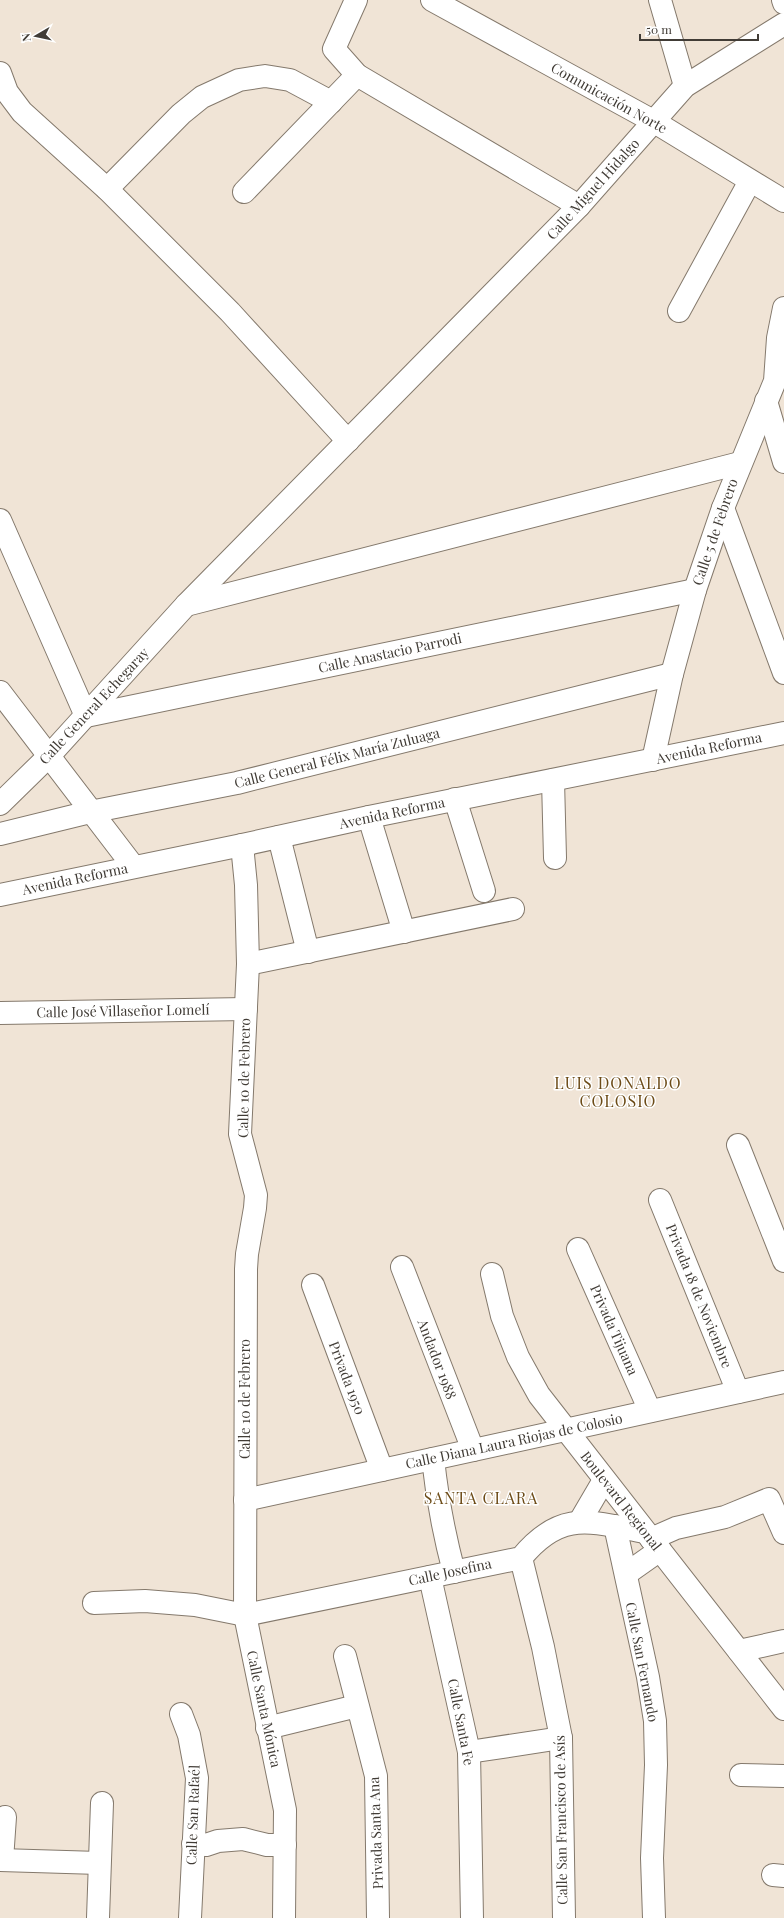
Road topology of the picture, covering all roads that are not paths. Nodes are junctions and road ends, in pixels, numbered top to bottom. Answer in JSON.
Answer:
{"nodes":[{"id":1,"x":356,"y":0,"type":"edge"},
{"id":2,"x":432,"y":0,"type":"edge"},
{"id":3,"x":660,"y":0,"type":"edge"},
{"id":4,"x":784,"y":24,"type":"edge"},
{"id":5,"x":0,"y":73,"type":"edge"},
{"id":6,"x":357,"y":75,"type":"junction"},
{"id":7,"x":685,"y":86,"type":"junction"},
{"id":8,"x":331,"y":102,"type":"junction"},
{"id":9,"x":653,"y":121,"type":"junction"},
{"id":10,"x":750,"y":181,"type":"junction"},
{"id":11,"x":107,"y":189,"type":"junction"},
{"id":12,"x":244,"y":192,"type":"dead end"},
{"id":13,"x":784,"y":201,"type":"edge"},
{"id":14,"x":579,"y":206,"type":"junction"},
{"id":15,"x":784,"y":308,"type":"edge"},
{"id":16,"x":679,"y":311,"type":"dead end"},
{"id":17,"x":780,"y":381,"type":"edge"},
{"id":18,"x":766,"y":401,"type":"junction"},
{"id":19,"x":348,"y":441,"type":"junction"},
{"id":20,"x":784,"y":462,"type":"edge"},
{"id":21,"x":740,"y":463,"type":"junction"},
{"id":22,"x":722,"y":508,"type":"junction"},
{"id":23,"x":0,"y":520,"type":"edge"},
{"id":24,"x":695,"y":590,"type":"junction"},
{"id":25,"x":186,"y":605,"type":"junction"},
{"id":26,"x":784,"y":673,"type":"edge"},
{"id":27,"x":672,"y":674,"type":"junction"},
{"id":28,"x":0,"y":692,"type":"edge"},
{"id":29,"x":86,"y":716,"type":"junction"},
{"id":30,"x":784,"y":733,"type":"edge"},
{"id":31,"x":48,"y":757,"type":"junction"},
{"id":32,"x":653,"y":760,"type":"junction"},
{"id":33,"x":552,"y":780,"type":"junction"},
{"id":34,"x":455,"y":799,"type":"junction"},
{"id":35,"x":0,"y":804,"type":"edge"},
{"id":36,"x":90,"y":812,"type":"junction"},
{"id":37,"x":368,"y":817,"type":"junction"},
{"id":38,"x":0,"y":834,"type":"edge"},
{"id":39,"x":279,"y":837,"type":"junction"},
{"id":40,"x":242,"y":845,"type":"junction"},
{"id":41,"x":556,"y":858,"type":"dead end"},
{"id":42,"x":133,"y":866,"type":"junction"},
{"id":43,"x":484,"y":891,"type":"dead end"},
{"id":44,"x":0,"y":895,"type":"edge"},
{"id":45,"x":513,"y":909,"type":"dead end"},
{"id":46,"x":404,"y":932,"type":"junction"},
{"id":47,"x":308,"y":952,"type":"junction"},
{"id":48,"x":248,"y":964,"type":"junction"},
{"id":49,"x":246,"y":1009,"type":"junction"},
{"id":50,"x":0,"y":1013,"type":"edge"},
{"id":51,"x":738,"y":1145,"type":"dead end"},
{"id":52,"x":660,"y":1200,"type":"dead end"},
{"id":53,"x":578,"y":1249,"type":"dead end"},
{"id":54,"x":784,"y":1261,"type":"edge"},
{"id":55,"x":402,"y":1267,"type":"dead end"},
{"id":56,"x":492,"y":1274,"type":"dead end"},
{"id":57,"x":313,"y":1285,"type":"dead end"},
{"id":58,"x":784,"y":1382,"type":"edge"},
{"id":59,"x":738,"y":1392,"type":"junction"},
{"id":60,"x":650,"y":1412,"type":"junction"},
{"id":61,"x":565,"y":1430,"type":"junction"},
{"id":62,"x":473,"y":1450,"type":"junction"},
{"id":63,"x":433,"y":1459,"type":"junction"},
{"id":64,"x":382,"y":1470,"type":"junction"},
{"id":65,"x":604,"y":1480,"type":"junction"},
{"id":66,"x":245,"y":1500,"type":"junction"},
{"id":67,"x":580,"y":1521,"type":"junction"},
{"id":68,"x":615,"y":1526,"type":"junction"},
{"id":69,"x":784,"y":1533,"type":"edge"},
{"id":70,"x":652,"y":1540,"type":"junction"},
{"id":71,"x":521,"y":1558,"type":"junction"},
{"id":72,"x":454,"y":1572,"type":"junction"},
{"id":73,"x":626,"y":1574,"type":"junction"},
{"id":74,"x":430,"y":1577,"type":"junction"},
{"id":75,"x":94,"y":1603,"type":"dead end"},
{"id":76,"x":245,"y":1615,"type":"junction"},
{"id":77,"x":784,"y":1641,"type":"edge"},
{"id":78,"x":739,"y":1651,"type":"junction"},
{"id":79,"x":345,"y":1656,"type":"dead end"},
{"id":80,"x":783,"y":1705,"type":"edge"},
{"id":81,"x":357,"y":1706,"type":"junction"},
{"id":82,"x":181,"y":1714,"type":"dead end"},
{"id":83,"x":267,"y":1728,"type":"junction"},
{"id":84,"x":561,"y":1738,"type":"junction"},
{"id":85,"x":469,"y":1752,"type":"junction"},
{"id":86,"x":741,"y":1776,"type":"dead end"},
{"id":87,"x":784,"y":1776,"type":"edge"},
{"id":88,"x":102,"y":1803,"type":"dead end"},
{"id":89,"x":5,"y":1817,"type":"dead end"},
{"id":90,"x":192,"y":1844,"type":"junction"},
{"id":91,"x":285,"y":1845,"type":"junction"},
{"id":92,"x":1,"y":1860,"type":"edge"},
{"id":93,"x":99,"y":1863,"type":"junction"},
{"id":94,"x":98,"y":1918,"type":"edge"},
{"id":95,"x":190,"y":1918,"type":"edge"},
{"id":96,"x":284,"y":1918,"type":"edge"},
{"id":97,"x":378,"y":1918,"type":"edge"},
{"id":98,"x":472,"y":1918,"type":"edge"},
{"id":99,"x":564,"y":1918,"type":"edge"},
{"id":100,"x":654,"y":1918,"type":"edge"}],
"edges":[{"from":1,"to":6,"type":"street"},
{"from":2,"to":9,"type":"street","name":"Comunicación Norte"},
{"from":3,"to":7,"type":"street"},
{"from":4,"to":7,"type":"street","name":"Calle Miguel Hidalgo"},
{"from":5,"to":11,"type":"street"},
{"from":6,"to":8,"type":"street"},
{"from":6,"to":14,"type":"street"},
{"from":7,"to":9,"type":"street","name":"Calle Miguel Hidalgo"},
{"from":8,"to":11,"type":"street"},
{"from":8,"to":12,"type":"street"},
{"from":9,"to":10,"type":"street","name":"Comunicación Norte"},
{"from":9,"to":14,"type":"street","name":"Calle Miguel Hidalgo"},
{"from":10,"to":13,"type":"street","name":"Comunicación Norte"},
{"from":10,"to":16,"type":"street"},
{"from":11,"to":19,"type":"street"},
{"from":14,"to":19,"type":"street","name":"Calle Miguel Hidalgo"},
{"from":15,"to":17,"type":"street","name":"Calle 5 de Febrero"},
{"from":17,"to":18,"type":"street","name":"Calle 5 de Febrero"},
{"from":18,"to":20,"type":"street"},
{"from":18,"to":21,"type":"street","name":"Calle 5 de Febrero"},
{"from":19,"to":25,"type":"street","name":"Calle General Echegaray"},
{"from":21,"to":22,"type":"street","name":"Calle 5 de Febrero"},
{"from":21,"to":25,"type":"street"},
{"from":22,"to":24,"type":"street","name":"Calle 5 de Febrero"},
{"from":22,"to":26,"type":"street"},
{"from":23,"to":29,"type":"street"},
{"from":24,"to":27,"type":"street","name":"Calle 5 de Febrero"},
{"from":24,"to":29,"type":"street","name":"Calle Anastacio Parrodi"},
{"from":25,"to":29,"type":"street","name":"Calle General Echegaray"},
{"from":27,"to":32,"type":"street","name":"Calle 5 de Febrero"},
{"from":27,"to":36,"type":"street","name":"Calle General Félix María Zuluaga"},
{"from":28,"to":31,"type":"street"},
{"from":29,"to":31,"type":"street","name":"Calle General Echegaray"},
{"from":30,"to":32,"type":"street","name":"Avenida Reforma"},
{"from":31,"to":35,"type":"street","name":"Calle General Echegaray"},
{"from":31,"to":36,"type":"street"},
{"from":32,"to":33,"type":"street","name":"Avenida Reforma"},
{"from":33,"to":34,"type":"street","name":"Avenida Reforma"},
{"from":33,"to":41,"type":"street"},
{"from":34,"to":37,"type":"street","name":"Avenida Reforma"},
{"from":34,"to":43,"type":"street"},
{"from":36,"to":38,"type":"street","name":"Calle General Félix María Zuluaga"},
{"from":36,"to":42,"type":"street"},
{"from":37,"to":39,"type":"street","name":"Avenida Reforma"},
{"from":37,"to":46,"type":"street"},
{"from":39,"to":40,"type":"street","name":"Avenida Reforma"},
{"from":39,"to":47,"type":"street"},
{"from":40,"to":42,"type":"street","name":"Avenida Reforma"},
{"from":40,"to":48,"type":"street","name":"Calle 10 de Febrero"},
{"from":42,"to":44,"type":"street","name":"Avenida Reforma"},
{"from":45,"to":46,"type":"street"},
{"from":46,"to":47,"type":"street"},
{"from":47,"to":48,"type":"street"},
{"from":48,"to":49,"type":"street","name":"Calle 10 de Febrero"},
{"from":49,"to":50,"type":"street","name":"Calle José Villaseñor Lomelí"},
{"from":49,"to":66,"type":"street","name":"Calle 10 de Febrero"},
{"from":51,"to":54,"type":"street"},
{"from":52,"to":59,"type":"street","name":"Privada 18 de Noviembre"},
{"from":53,"to":60,"type":"street","name":"Privada Tijuana"},
{"from":55,"to":62,"type":"street","name":"Andador 1988"},
{"from":56,"to":61,"type":"street","name":"Boulevard Regional"},
{"from":57,"to":64,"type":"street","name":"Privada 1950"},
{"from":58,"to":59,"type":"street","name":"Calle Diana Laura Riojas de Colosio"},
{"from":59,"to":60,"type":"street","name":"Calle Diana Laura Riojas de Colosio"},
{"from":60,"to":61,"type":"street","name":"Calle Diana Laura Riojas de Colosio"},
{"from":61,"to":62,"type":"street","name":"Calle Diana Laura Riojas de Colosio"},
{"from":61,"to":65,"type":"street","name":"Boulevard Regional"},
{"from":62,"to":63,"type":"street","name":"Calle Diana Laura Riojas de Colosio"},
{"from":63,"to":64,"type":"street","name":"Calle Diana Laura Riojas de Colosio"},
{"from":63,"to":72,"type":"street"},
{"from":64,"to":66,"type":"street","name":"Calle Diana Laura Riojas de Colosio"},
{"from":65,"to":67,"type":"street"},
{"from":65,"to":70,"type":"street","name":"Boulevard Regional"},
{"from":66,"to":76,"type":"street","name":"Calle Santa Mónica"},
{"from":67,"to":68,"type":"street"},
{"from":67,"to":71,"type":"street"},
{"from":68,"to":70,"type":"street"},
{"from":68,"to":73,"type":"street","name":"Calle San Fernando"},
{"from":69,"to":70,"type":"street"},
{"from":70,"to":73,"type":"street"},
{"from":70,"to":78,"type":"street","name":"Boulevard Regional"},
{"from":71,"to":72,"type":"street","name":"Calle Josefina"},
{"from":71,"to":84,"type":"street","name":"Calle San Francisco de Asís"},
{"from":72,"to":74,"type":"street","name":"Calle Josefina"},
{"from":73,"to":100,"type":"street","name":"Calle San Fernando"},
{"from":74,"to":76,"type":"street","name":"Calle Josefina"},
{"from":74,"to":85,"type":"street","name":"Calle Santa Fe"},
{"from":75,"to":76,"type":"street"},
{"from":76,"to":83,"type":"street","name":"Calle Santa Mónica"},
{"from":77,"to":78,"type":"street"},
{"from":78,"to":80,"type":"street","name":"Boulevard Regional"},
{"from":79,"to":81,"type":"street","name":"Privada Santa Ana"},
{"from":81,"to":83,"type":"street"},
{"from":81,"to":97,"type":"street","name":"Privada Santa Ana"},
{"from":82,"to":90,"type":"street","name":"Calle San Rafaél"},
{"from":83,"to":91,"type":"street","name":"Calle Santa Mónica"},
{"from":84,"to":85,"type":"street"},
{"from":84,"to":99,"type":"street","name":"Calle San Francisco de Asís"},
{"from":85,"to":98,"type":"street","name":"Calle Santa Fe"},
{"from":86,"to":87,"type":"street"},
{"from":88,"to":93,"type":"street"},
{"from":89,"to":92,"type":"street"},
{"from":90,"to":91,"type":"street"},
{"from":90,"to":95,"type":"street","name":"Calle San Rafaél"},
{"from":91,"to":96,"type":"street","name":"Calle Santa Mónica"},
{"from":92,"to":93,"type":"street"},
{"from":93,"to":94,"type":"street"}]}
